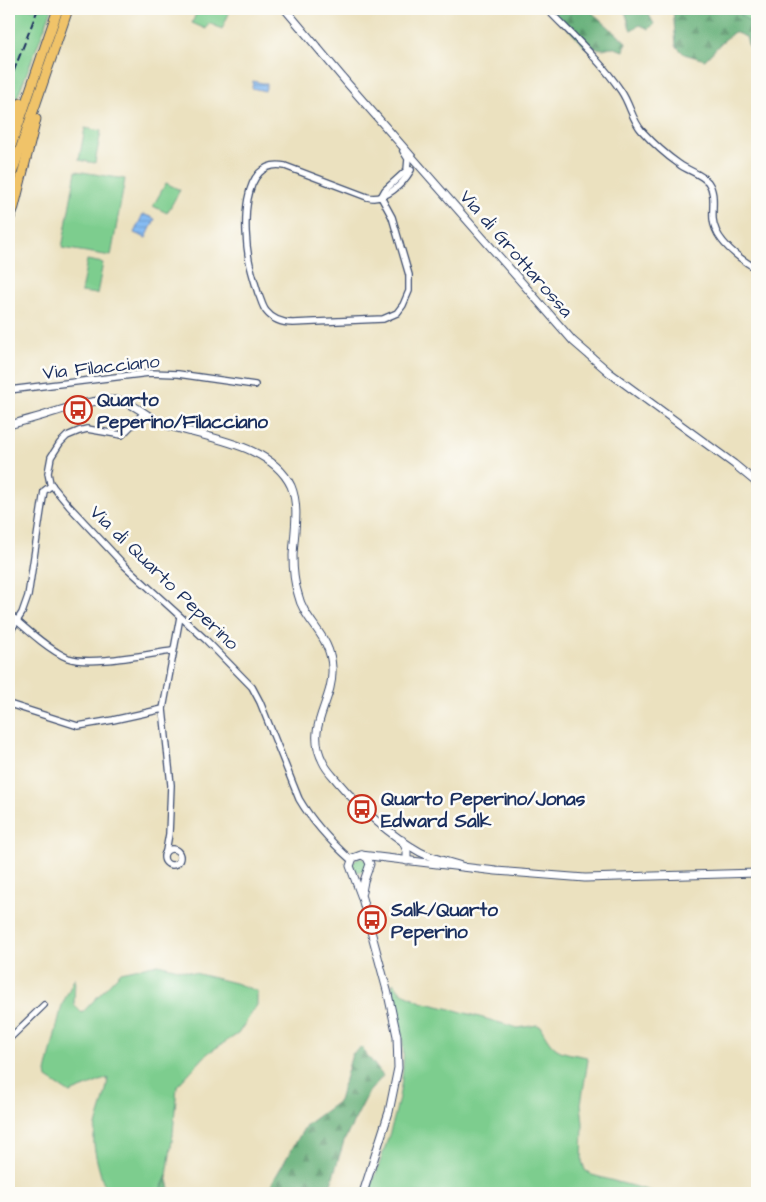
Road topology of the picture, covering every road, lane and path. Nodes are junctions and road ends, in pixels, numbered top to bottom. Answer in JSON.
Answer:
{"nodes":[{"id":1,"x":58,"y":9,"type":"edge"},
{"id":2,"x":68,"y":9,"type":"edge"},
{"id":3,"x":285,"y":9,"type":"edge"},
{"id":4,"x":547,"y":9,"type":"edge"},
{"id":5,"x":35,"y":76,"type":"junction"},
{"id":6,"x":42,"y":87,"type":"junction"},
{"id":7,"x":9,"y":126,"type":"edge"},
{"id":8,"x":389,"y":131,"type":"junction"},
{"id":9,"x":9,"y":152,"type":"edge"},
{"id":10,"x":418,"y":165,"type":"junction"},
{"id":11,"x":411,"y":170,"type":"junction"},
{"id":12,"x":404,"y":174,"type":"junction"},
{"id":13,"x":9,"y":182,"type":"edge"},
{"id":14,"x":381,"y":197,"type":"junction"},
{"id":15,"x":9,"y":220,"type":"edge"},
{"id":16,"x":757,"y":269,"type":"edge"},
{"id":17,"x":255,"y":385,"type":"dead end"},
{"id":18,"x":9,"y":390,"type":"edge"},
{"id":19,"x":144,"y":412,"type":"junction"},
{"id":20,"x":9,"y":425,"type":"edge"},
{"id":21,"x":757,"y":483,"type":"edge"},
{"id":22,"x":52,"y":485,"type":"junction"},
{"id":23,"x":9,"y":614,"type":"edge"},
{"id":24,"x":180,"y":617,"type":"junction"},
{"id":25,"x":17,"y":621,"type":"junction"},
{"id":26,"x":9,"y":633,"type":"edge"},
{"id":27,"x":172,"y":651,"type":"junction"},
{"id":28,"x":9,"y":704,"type":"edge"},
{"id":29,"x":163,"y":709,"type":"junction"},
{"id":30,"x":401,"y":840,"type":"junction"},
{"id":31,"x":414,"y":848,"type":"junction"},
{"id":32,"x":168,"y":850,"type":"dead end"},
{"id":33,"x":362,"y":855,"type":"junction"},
{"id":34,"x":386,"y":858,"type":"junction"},
{"id":35,"x":352,"y":860,"type":"junction"},
{"id":36,"x":408,"y":861,"type":"junction"},
{"id":37,"x":418,"y":862,"type":"junction"},
{"id":38,"x":464,"y":867,"type":"junction"},
{"id":39,"x":368,"y":869,"type":"junction"},
{"id":40,"x":353,"y":872,"type":"junction"},
{"id":41,"x":757,"y":873,"type":"edge"},
{"id":42,"x":362,"y":898,"type":"junction"},
{"id":43,"x":44,"y":1005,"type":"dead end"},
{"id":44,"x":9,"y":1038,"type":"edge"},
{"id":45,"x":363,"y":1193,"type":"edge"}],
"edges":[{"from":1,"to":5,"type":"highway"},
{"from":2,"to":6,"type":"highway"},
{"from":3,"to":8,"type":"street","name":"Via di Grottarossa"},
{"from":4,"to":16,"type":"street"},
{"from":5,"to":7,"type":"highway"},
{"from":5,"to":9,"type":"highway"},
{"from":6,"to":13,"type":"highway"},
{"from":6,"to":15,"type":"highway"},
{"from":8,"to":10,"type":"street","name":"Via di Grottarossa"},
{"from":8,"to":12,"type":"street"},
{"from":10,"to":11,"type":"street"},
{"from":10,"to":21,"type":"street","name":"Via di Grottarossa"},
{"from":11,"to":12,"type":"street"},
{"from":11,"to":14,"type":"street"},
{"from":12,"to":14,"type":"street"},
{"from":14,"to":14,"type":"street"},
{"from":17,"to":18,"type":"street","name":"Via Filacciano"},
{"from":19,"to":20,"type":"street"},
{"from":19,"to":22,"type":"street"},
{"from":19,"to":30,"type":"street"},
{"from":22,"to":24,"type":"street","name":"Via di Quarto Peperino"},
{"from":22,"to":25,"type":"street"},
{"from":23,"to":25,"type":"street"},
{"from":24,"to":27,"type":"street"},
{"from":24,"to":35,"type":"street","name":"Via di Quarto Peperino"},
{"from":25,"to":26,"type":"street"},
{"from":25,"to":27,"type":"street"},
{"from":27,"to":29,"type":"street"},
{"from":28,"to":29,"type":"street"},
{"from":29,"to":32,"type":"street"},
{"from":30,"to":31,"type":"street"},
{"from":30,"to":36,"type":"street"},
{"from":31,"to":37,"type":"street"},
{"from":31,"to":38,"type":"street"},
{"from":33,"to":34,"type":"street"},
{"from":33,"to":35,"type":"street"},
{"from":33,"to":39,"type":"street"},
{"from":34,"to":36,"type":"street"},
{"from":34,"to":39,"type":"street"},
{"from":35,"to":40,"type":"street"},
{"from":36,"to":37,"type":"street"},
{"from":37,"to":38,"type":"street"},
{"from":38,"to":41,"type":"street"},
{"from":39,"to":40,"type":"street"},
{"from":39,"to":42,"type":"street"},
{"from":40,"to":42,"type":"street"},
{"from":42,"to":45,"type":"street"},
{"from":43,"to":44,"type":"street"}]}
